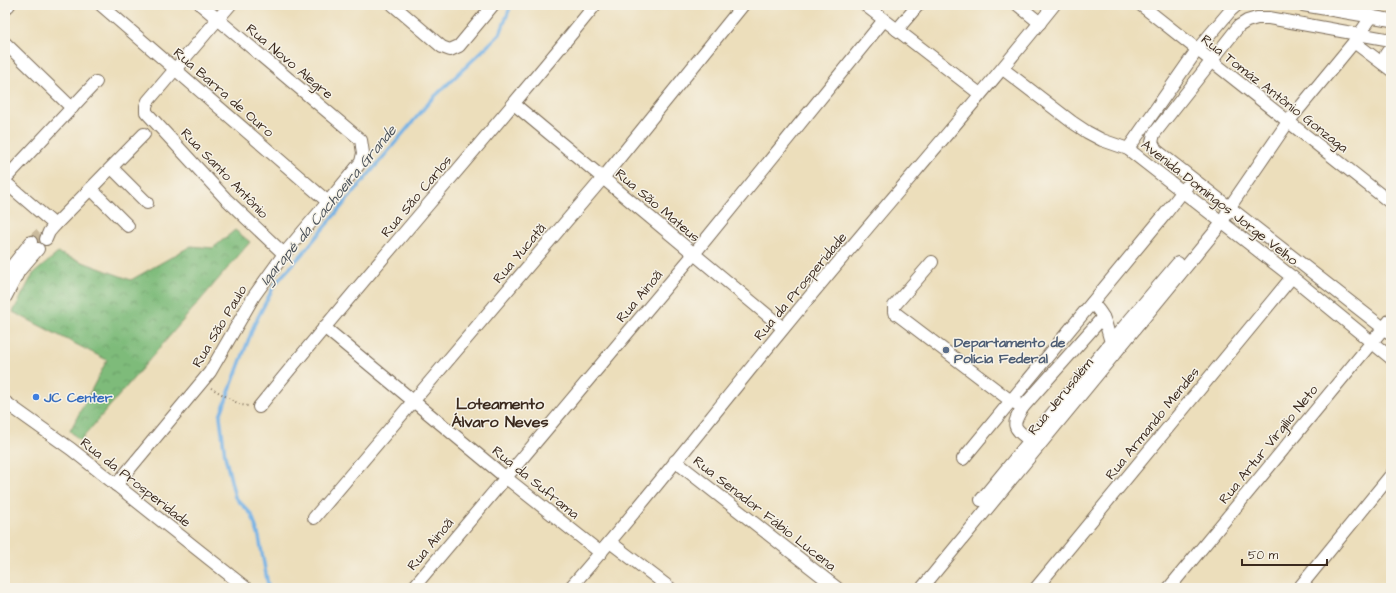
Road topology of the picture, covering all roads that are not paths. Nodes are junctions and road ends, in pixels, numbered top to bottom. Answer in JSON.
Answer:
{"nodes":[{"id":1,"x":9,"y":5,"type":"edge"},
{"id":2,"x":101,"y":5,"type":"edge"},
{"id":3,"x":201,"y":5,"type":"edge"},
{"id":4,"x":230,"y":5,"type":"edge"},
{"id":5,"x":392,"y":5,"type":"edge"},
{"id":6,"x":493,"y":5,"type":"edge"},
{"id":7,"x":743,"y":5,"type":"edge"},
{"id":8,"x":865,"y":5,"type":"edge"},
{"id":9,"x":918,"y":5,"type":"edge"},
{"id":10,"x":1018,"y":5,"type":"edge"},
{"id":11,"x":1054,"y":5,"type":"edge"},
{"id":12,"x":1141,"y":5,"type":"edge"},
{"id":13,"x":1237,"y":5,"type":"edge"},
{"id":14,"x":1303,"y":5,"type":"edge"},
{"id":15,"x":588,"y":8,"type":"edge"},
{"id":16,"x":5,"y":9,"type":"edge"},
{"id":17,"x":1372,"y":16,"type":"junction"},
{"id":18,"x":218,"y":19,"type":"junction"},
{"id":19,"x":884,"y":20,"type":"junction"},
{"id":20,"x":1391,"y":20,"type":"edge"},
{"id":21,"x":1040,"y":23,"type":"junction"},
{"id":22,"x":896,"y":30,"type":"junction"},
{"id":23,"x":1356,"y":38,"type":"junction"},
{"id":24,"x":1391,"y":40,"type":"edge"},
{"id":25,"x":5,"y":43,"type":"edge"},
{"id":26,"x":1391,"y":47,"type":"edge"},
{"id":27,"x":1197,"y":50,"type":"junction"},
{"id":28,"x":1211,"y":61,"type":"junction"},
{"id":29,"x":1387,"y":67,"type":"edge"},
{"id":30,"x":1003,"y":69,"type":"junction"},
{"id":31,"x":175,"y":70,"type":"junction"},
{"id":32,"x":96,"y":82,"type":"dead end"},
{"id":33,"x":980,"y":94,"type":"junction"},
{"id":34,"x":514,"y":104,"type":"junction"},
{"id":35,"x":72,"y":108,"type":"junction"},
{"id":36,"x":1288,"y":122,"type":"junction"},
{"id":37,"x":144,"y":134,"type":"dead end"},
{"id":38,"x":361,"y":140,"type":"joint"},
{"id":39,"x":1128,"y":149,"type":"junction"},
{"id":40,"x":112,"y":168,"type":"junction"},
{"id":41,"x":603,"y":178,"type":"junction"},
{"id":42,"x":1192,"y":179,"type":"junction"},
{"id":43,"x":5,"y":180,"type":"edge"},
{"id":44,"x":91,"y":189,"type":"junction"},
{"id":45,"x":1182,"y":192,"type":"junction"},
{"id":46,"x":328,"y":202,"type":"junction"},
{"id":47,"x":147,"y":203,"type":"dead end"},
{"id":48,"x":1391,"y":203,"type":"edge"},
{"id":49,"x":1229,"y":208,"type":"junction"},
{"id":50,"x":1222,"y":223,"type":"junction"},
{"id":51,"x":128,"y":226,"type":"dead end"},
{"id":52,"x":43,"y":237,"type":"junction"},
{"id":53,"x":284,"y":254,"type":"junction"},
{"id":54,"x":694,"y":254,"type":"junction"},
{"id":55,"x":932,"y":262,"type":"dead end"},
{"id":56,"x":1178,"y":263,"type":"dead end"},
{"id":57,"x":16,"y":269,"type":"junction"},
{"id":58,"x":1292,"y":277,"type":"junction"},
{"id":59,"x":5,"y":278,"type":"edge"},
{"id":60,"x":5,"y":298,"type":"edge"},
{"id":61,"x":1092,"y":303,"type":"junction"},
{"id":62,"x":1103,"y":317,"type":"junction"},
{"id":63,"x":324,"y":327,"type":"junction"},
{"id":64,"x":1388,"y":327,"type":"edge"},
{"id":65,"x":783,"y":328,"type":"junction"},
{"id":66,"x":1111,"y":342,"type":"junction"},
{"id":67,"x":1371,"y":342,"type":"junction"},
{"id":68,"x":1391,"y":358,"type":"edge"},
{"id":69,"x":413,"y":401,"type":"junction"},
{"id":70,"x":1011,"y":401,"type":"junction"},
{"id":71,"x":5,"y":402,"type":"edge"},
{"id":72,"x":259,"y":407,"type":"dead end"},
{"id":73,"x":1022,"y":407,"type":"junction"},
{"id":74,"x":1030,"y":440,"type":"junction"},
{"id":75,"x":963,"y":459,"type":"dead end"},
{"id":76,"x":675,"y":461,"type":"junction"},
{"id":77,"x":1391,"y":475,"type":"edge"},
{"id":78,"x":505,"y":477,"type":"junction"},
{"id":79,"x":116,"y":485,"type":"junction"},
{"id":80,"x":981,"y":500,"type":"dead end"},
{"id":81,"x":314,"y":518,"type":"dead end"},
{"id":82,"x":610,"y":542,"type":"junction"},
{"id":83,"x":601,"y":553,"type":"junction"},
{"id":84,"x":246,"y":588,"type":"edge"},
{"id":85,"x":413,"y":588,"type":"edge"},
{"id":86,"x":570,"y":588,"type":"edge"},
{"id":87,"x":670,"y":588,"type":"edge"},
{"id":88,"x":837,"y":588,"type":"edge"},
{"id":89,"x":922,"y":588,"type":"edge"},
{"id":90,"x":1036,"y":588,"type":"edge"},
{"id":91,"x":1169,"y":588,"type":"edge"},
{"id":92,"x":1299,"y":588,"type":"edge"}],
"edges":[{"from":1,"to":16,"type":"street"},
{"from":2,"to":31,"type":"street","name":"Rua Barra de Ouro"},
{"from":3,"to":18,"type":"street","name":"Rua Novo Alegre"},
{"from":4,"to":18,"type":"street"},
{"from":5,"to":6,"type":"street"},
{"from":7,"to":41,"type":"street","name":"Rua Yucatã"},
{"from":8,"to":19,"type":"street"},
{"from":9,"to":22,"type":"street"},
{"from":10,"to":21,"type":"street"},
{"from":11,"to":21,"type":"street","name":"Rua da Prosperidade"},
{"from":12,"to":27,"type":"street","name":"Rua Tomáz Antônio Gonzaga"},
{"from":13,"to":27,"type":"street"},
{"from":14,"to":17,"type":"street"},
{"from":15,"to":34,"type":"street","name":"Rua São Carlos"},
{"from":17,"to":20,"type":"street"},
{"from":17,"to":23,"type":"street","name":"Rua Jerusalém"},
{"from":18,"to":31,"type":"street"},
{"from":18,"to":38,"type":"street","name":"Rua Novo Alegre"},
{"from":19,"to":22,"type":"street"},
{"from":19,"to":54,"type":"street","name":"Rua Ainoã"},
{"from":21,"to":30,"type":"street","name":"Rua da Prosperidade"},
{"from":22,"to":33,"type":"street"},
{"from":23,"to":24,"type":"street"},
{"from":23,"to":28,"type":"street"},
{"from":23,"to":29,"type":"street"},
{"from":23,"to":36,"type":"street","name":"Rua Jerusalém"},
{"from":25,"to":35,"type":"street"},
{"from":26,"to":29,"type":"street"},
{"from":27,"to":28,"type":"street","name":"Rua Tomáz Antônio Gonzaga"},
{"from":27,"to":39,"type":"street"},
{"from":28,"to":36,"type":"street","name":"Rua Tomáz Antônio Gonzaga"},
{"from":28,"to":42,"type":"street","name":"Avenida Domingos Jorge Velho"},
{"from":30,"to":33,"type":"street","name":"Rua da Prosperidade"},
{"from":30,"to":39,"type":"street","name":"Avenida Domingos Jorge Velho"},
{"from":31,"to":46,"type":"street","name":"Rua Barra de Ouro"},
{"from":31,"to":53,"type":"street","name":"Rua Santo Antônio"},
{"from":32,"to":35,"type":"street"},
{"from":33,"to":65,"type":"street","name":"Rua da Prosperidade"},
{"from":34,"to":41,"type":"street","name":"Rua São Mateus"},
{"from":34,"to":63,"type":"street","name":"Rua São Carlos"},
{"from":35,"to":43,"type":"street"},
{"from":36,"to":48,"type":"street","name":"Rua Tomáz Antônio Gonzaga"},
{"from":36,"to":49,"type":"street","name":"Rua Jerusalém"},
{"from":37,"to":40,"type":"street"},
{"from":38,"to":46,"type":"street","name":"Rua São Paulo"},
{"from":39,"to":45,"type":"street","name":"Avenida Domingos Jorge Velho"},
{"from":40,"to":44,"type":"street"},
{"from":40,"to":47,"type":"street"},
{"from":41,"to":54,"type":"street","name":"Rua São Mateus"},
{"from":41,"to":69,"type":"street","name":"Rua Yucatã"},
{"from":42,"to":45,"type":"street"},
{"from":42,"to":49,"type":"street","name":"Avenida Domingos Jorge Velho"},
{"from":43,"to":52,"type":"street"},
{"from":44,"to":51,"type":"street"},
{"from":44,"to":52,"type":"street"},
{"from":45,"to":50,"type":"street","name":"Avenida Domingos Jorge Velho"},
{"from":45,"to":61,"type":"street"},
{"from":46,"to":53,"type":"street","name":"Rua São Paulo"},
{"from":49,"to":50,"type":"street","name":"Rua Jerusalém"},
{"from":49,"to":64,"type":"street","name":"Avenida Domingos Jorge Velho"},
{"from":50,"to":58,"type":"street","name":"Avenida Domingos Jorge Velho"},
{"from":50,"to":89,"type":"street","name":"Rua Jerusalém"},
{"from":52,"to":57,"type":"street"},
{"from":53,"to":79,"type":"street","name":"Rua São Paulo"},
{"from":54,"to":65,"type":"street","name":"Rua São Mateus"},
{"from":54,"to":78,"type":"street","name":"Rua Ainoã"},
{"from":55,"to":70,"type":"street"},
{"from":56,"to":66,"type":"street"},
{"from":57,"to":59,"type":"street"},
{"from":57,"to":60,"type":"street"},
{"from":58,"to":67,"type":"street","name":"Avenida Domingos Jorge Velho"},
{"from":58,"to":90,"type":"street","name":"Rua Armando Mendes"},
{"from":61,"to":62,"type":"street"},
{"from":61,"to":70,"type":"street"},
{"from":62,"to":66,"type":"street"},
{"from":62,"to":73,"type":"street"},
{"from":63,"to":69,"type":"street","name":"Rua da Suframa"},
{"from":63,"to":72,"type":"street","name":"Rua São Carlos"},
{"from":64,"to":67,"type":"street","name":"Rua Artur Virgilio Neto"},
{"from":65,"to":76,"type":"street","name":"Rua da Prosperidade"},
{"from":66,"to":74,"type":"street"},
{"from":67,"to":68,"type":"street","name":"Avenida Domingos Jorge Velho"},
{"from":67,"to":91,"type":"street","name":"Rua Artur Virgilio Neto"},
{"from":69,"to":78,"type":"street","name":"Rua da Suframa"},
{"from":69,"to":81,"type":"street","name":"Rua Yucatã"},
{"from":70,"to":73,"type":"street"},
{"from":70,"to":75,"type":"street"},
{"from":71,"to":79,"type":"street","name":"Rua da Prosperidade"},
{"from":73,"to":74,"type":"street"},
{"from":74,"to":80,"type":"street"},
{"from":76,"to":82,"type":"street","name":"Rua da Prosperidade"},
{"from":76,"to":88,"type":"street","name":"Rua Senador Fábio Lucena"},
{"from":77,"to":92,"type":"street"},
{"from":78,"to":83,"type":"street","name":"Rua da Suframa"},
{"from":78,"to":85,"type":"street","name":"Rua Ainoã"},
{"from":79,"to":84,"type":"street","name":"Rua da Prosperidade"},
{"from":82,"to":83,"type":"street","name":"Rua da Prosperidade"},
{"from":82,"to":87,"type":"street"},
{"from":83,"to":86,"type":"street","name":"Rua da Prosperidade"}]}
